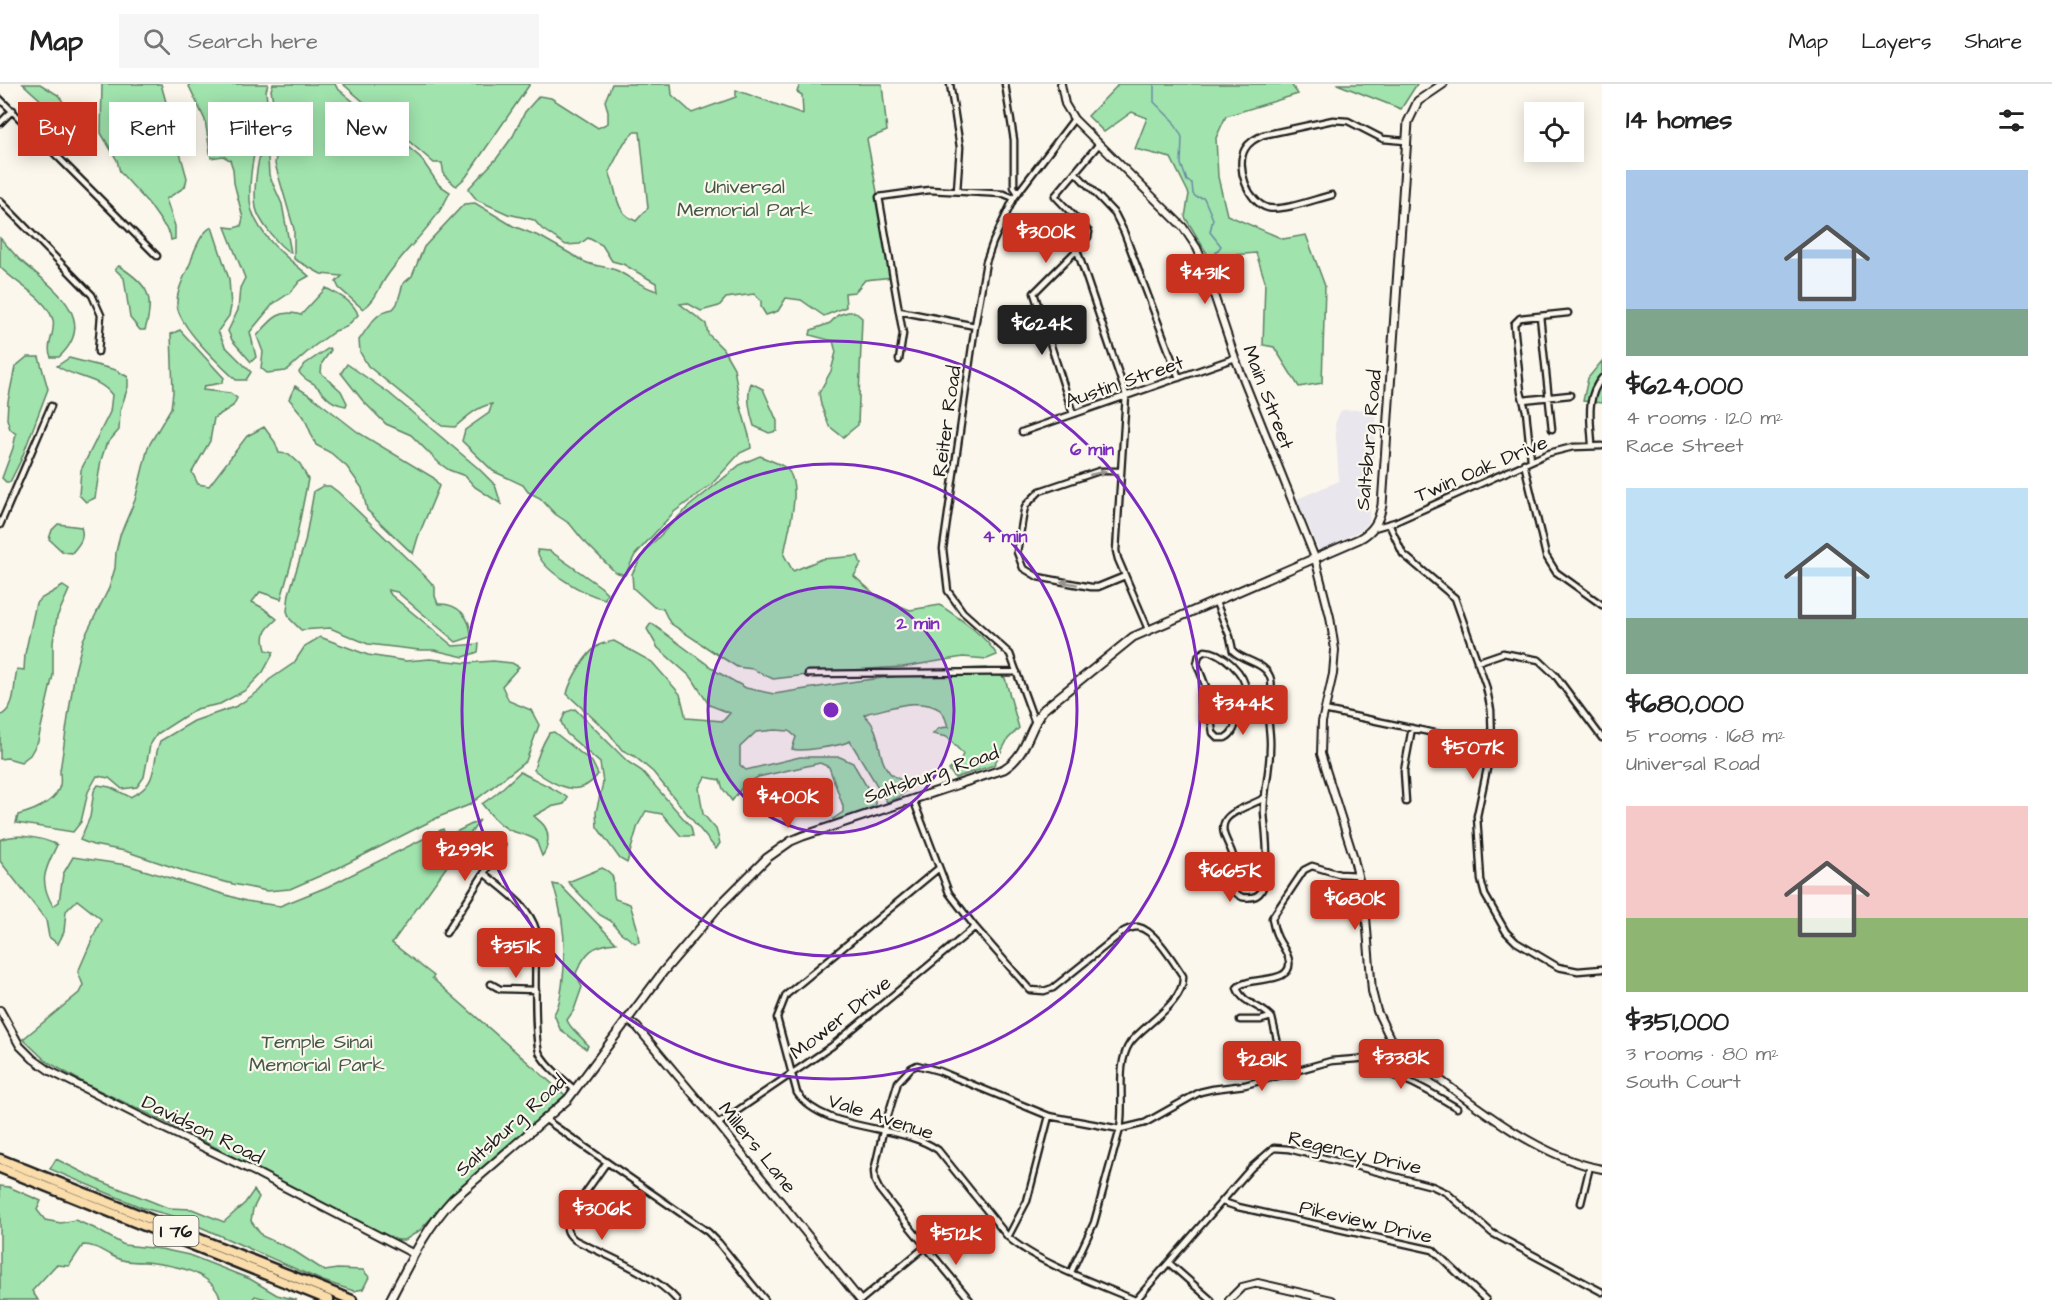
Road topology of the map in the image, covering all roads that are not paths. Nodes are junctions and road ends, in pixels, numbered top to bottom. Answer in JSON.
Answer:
{"nodes":[{"id":1,"x":950,"y":84,"type":"edge"},
{"id":2,"x":1005,"y":84,"type":"edge"},
{"id":3,"x":1061,"y":84,"type":"edge"},
{"id":4,"x":1443,"y":84,"type":"edge"},
{"id":5,"x":0,"y":99,"type":"edge"},
{"id":6,"x":13,"y":110,"type":"junction"},
{"id":7,"x":1074,"y":119,"type":"junction"},
{"id":8,"x":0,"y":123,"type":"edge"},
{"id":9,"x":1405,"y":141,"type":"junction"},
{"id":10,"x":1099,"y":144,"type":"junction"},
{"id":11,"x":1075,"y":172,"type":"junction"},
{"id":12,"x":957,"y":192,"type":"junction"},
{"id":13,"x":1018,"y":193,"type":"junction"},
{"id":14,"x":1332,"y":195,"type":"dead end"},
{"id":15,"x":1014,"y":198,"type":"junction"},
{"id":16,"x":0,"y":201,"type":"edge"},
{"id":17,"x":1077,"y":250,"type":"junction"},
{"id":18,"x":157,"y":256,"type":"dead end"},
{"id":19,"x":899,"y":311,"type":"junction"},
{"id":20,"x":1568,"y":313,"type":"dead end"},
{"id":21,"x":1540,"y":316,"type":"junction"},
{"id":22,"x":975,"y":326,"type":"junction"},
{"id":23,"x":98,"y":352,"type":"dead end"},
{"id":24,"x":1236,"y":358,"type":"junction"},
{"id":25,"x":899,"y":360,"type":"dead end"},
{"id":26,"x":1179,"y":378,"type":"junction"},
{"id":27,"x":1602,"y":378,"type":"edge"},
{"id":28,"x":1569,"y":394,"type":"dead end"},
{"id":29,"x":1126,"y":395,"type":"junction"},
{"id":30,"x":1548,"y":397,"type":"junction"},
{"id":31,"x":1523,"y":400,"type":"junction"},
{"id":32,"x":51,"y":406,"type":"dead end"},
{"id":33,"x":1073,"y":414,"type":"junction"},
{"id":34,"x":1552,"y":429,"type":"dead end"},
{"id":35,"x":1022,"y":432,"type":"dead end"},
{"id":36,"x":1592,"y":445,"type":"junction"},
{"id":37,"x":1602,"y":446,"type":"edge"},
{"id":38,"x":1531,"y":460,"type":"junction"},
{"id":39,"x":1524,"y":463,"type":"junction"},
{"id":40,"x":1121,"y":471,"type":"junction"},
{"id":41,"x":1,"y":522,"type":"edge"},
{"id":42,"x":1389,"y":524,"type":"junction"},
{"id":43,"x":1374,"y":528,"type":"junction"},
{"id":44,"x":1315,"y":558,"type":"junction"},
{"id":45,"x":1125,"y":576,"type":"junction"},
{"id":46,"x":1215,"y":600,"type":"junction"},
{"id":47,"x":1602,"y":605,"type":"edge"},
{"id":48,"x":1148,"y":629,"type":"junction"},
{"id":49,"x":1232,"y":648,"type":"junction"},
{"id":50,"x":1222,"y":656,"type":"junction"},
{"id":51,"x":1477,"y":662,"type":"junction"},
{"id":52,"x":1017,"y":672,"type":"junction"},
{"id":53,"x":808,"y":674,"type":"dead end"},
{"id":54,"x":1324,"y":710,"type":"junction"},
{"id":55,"x":1035,"y":723,"type":"junction"},
{"id":56,"x":1412,"y":728,"type":"junction"},
{"id":57,"x":1602,"y":738,"type":"edge"},
{"id":58,"x":1492,"y":745,"type":"junction"},
{"id":59,"x":1264,"y":798,"type":"junction"},
{"id":60,"x":913,"y":799,"type":"junction"},
{"id":61,"x":1406,"y":802,"type":"dead end"},
{"id":62,"x":1253,"y":804,"type":"junction"},
{"id":63,"x":1264,"y":811,"type":"junction"},
{"id":64,"x":502,"y":845,"type":"dead end"},
{"id":65,"x":939,"y":867,"type":"junction"},
{"id":66,"x":484,"y":873,"type":"junction"},
{"id":67,"x":1358,"y":875,"type":"junction"},
{"id":68,"x":975,"y":927,"type":"junction"},
{"id":69,"x":446,"y":933,"type":"dead end"},
{"id":70,"x":1602,"y":969,"type":"edge"},
{"id":71,"x":490,"y":984,"type":"dead end"},
{"id":72,"x":536,"y":990,"type":"junction"},
{"id":73,"x":0,"y":1010,"type":"edge"},
{"id":74,"x":1271,"y":1017,"type":"junction"},
{"id":75,"x":626,"y":1019,"type":"junction"},
{"id":76,"x":1240,"y":1020,"type":"dead end"},
{"id":77,"x":1405,"y":1053,"type":"junction"},
{"id":78,"x":1367,"y":1059,"type":"junction"},
{"id":79,"x":791,"y":1073,"type":"junction"},
{"id":80,"x":1285,"y":1074,"type":"junction"},
{"id":81,"x":575,"y":1090,"type":"junction"},
{"id":82,"x":1457,"y":1108,"type":"dead end"},
{"id":83,"x":1049,"y":1116,"type":"junction"},
{"id":84,"x":546,"y":1120,"type":"junction"},
{"id":85,"x":718,"y":1124,"type":"junction"},
{"id":86,"x":1120,"y":1129,"type":"junction"},
{"id":87,"x":883,"y":1132,"type":"junction"},
{"id":88,"x":0,"y":1159,"type":"edge"},
{"id":89,"x":607,"y":1162,"type":"junction"},
{"id":90,"x":1590,"y":1166,"type":"junction"},
{"id":91,"x":0,"y":1168,"type":"edge"},
{"id":92,"x":1602,"y":1169,"type":"edge"},
{"id":93,"x":1222,"y":1202,"type":"junction"},
{"id":94,"x":1581,"y":1203,"type":"dead end"},
{"id":95,"x":1008,"y":1237,"type":"junction"},
{"id":96,"x":925,"y":1247,"type":"junction"},
{"id":97,"x":414,"y":1254,"type":"junction"},
{"id":98,"x":1169,"y":1263,"type":"junction"},
{"id":99,"x":1071,"y":1272,"type":"junction"},
{"id":100,"x":1602,"y":1292,"type":"edge"},
{"id":101,"x":329,"y":1300,"type":"edge"},
{"id":102,"x":352,"y":1300,"type":"edge"},
{"id":103,"x":390,"y":1300,"type":"edge"},
{"id":104,"x":677,"y":1300,"type":"edge"},
{"id":105,"x":765,"y":1300,"type":"edge"},
{"id":106,"x":861,"y":1300,"type":"edge"},
{"id":107,"x":970,"y":1300,"type":"edge"},
{"id":108,"x":1136,"y":1300,"type":"edge"},
{"id":109,"x":1210,"y":1300,"type":"edge"},
{"id":110,"x":1229,"y":1300,"type":"edge"},
{"id":111,"x":1332,"y":1300,"type":"edge"},
{"id":112,"x":1486,"y":1300,"type":"edge"}],
"edges":[{"from":1,"to":12,"type":"street"},
{"from":2,"to":13,"type":"street"},
{"from":3,"to":7,"type":"street","name":"Main Street"},
{"from":4,"to":9,"type":"main road","name":"Saltsburg Road"},
{"from":5,"to":6,"type":"street"},
{"from":6,"to":8,"type":"street"},
{"from":6,"to":18,"type":"street"},
{"from":7,"to":10,"type":"street","name":"Main Street"},
{"from":7,"to":13,"type":"street","name":"Reiter Road"},
{"from":9,"to":14,"type":"street"},
{"from":9,"to":43,"type":"main road","name":"Saltsburg Road"},
{"from":10,"to":11,"type":"street"},
{"from":10,"to":24,"type":"street","name":"Main Street"},
{"from":11,"to":17,"type":"street"},
{"from":11,"to":26,"type":"street"},
{"from":12,"to":15,"type":"street"},
{"from":12,"to":19,"type":"street"},
{"from":13,"to":15,"type":"street","name":"Reiter Road"},
{"from":15,"to":22,"type":"street","name":"Reiter Road"},
{"from":16,"to":23,"type":"street"},
{"from":17,"to":29,"type":"street"},
{"from":17,"to":33,"type":"street"},
{"from":19,"to":22,"type":"street"},
{"from":19,"to":25,"type":"street"},
{"from":20,"to":21,"type":"street"},
{"from":21,"to":30,"type":"street"},
{"from":21,"to":31,"type":"street"},
{"from":22,"to":52,"type":"street","name":"Reiter Road"},
{"from":24,"to":26,"type":"street","name":"Austin Street"},
{"from":24,"to":44,"type":"street","name":"Main Street"},
{"from":26,"to":29,"type":"street","name":"Austin Street"},
{"from":27,"to":36,"type":"street"},
{"from":28,"to":30,"type":"street"},
{"from":29,"to":33,"type":"street","name":"Austin Street"},
{"from":29,"to":40,"type":"street"},
{"from":30,"to":31,"type":"street"},
{"from":30,"to":34,"type":"street"},
{"from":31,"to":38,"type":"street"},
{"from":32,"to":41,"type":"street"},
{"from":33,"to":35,"type":"street","name":"Austin Street"},
{"from":36,"to":37,"type":"street","name":"Twin Oak Drive"},
{"from":36,"to":38,"type":"street","name":"Twin Oak Drive"},
{"from":38,"to":39,"type":"street","name":"Twin Oak Drive"},
{"from":39,"to":42,"type":"street","name":"Twin Oak Drive"},
{"from":39,"to":47,"type":"street"},
{"from":40,"to":45,"type":"street"},
{"from":45,"to":40,"type":"street","one_way":true},
{"from":42,"to":43,"type":"street","name":"Twin Oak Drive"},
{"from":42,"to":51,"type":"street"},
{"from":43,"to":44,"type":"main road","name":"Saltsburg Road"},
{"from":44,"to":46,"type":"main road","name":"Saltsburg Road"},
{"from":44,"to":54,"type":"street","name":"Main Street"},
{"from":45,"to":48,"type":"street"},
{"from":46,"to":48,"type":"main road","name":"Saltsburg Road"},
{"from":46,"to":49,"type":"street"},
{"from":48,"to":55,"type":"main road","name":"Saltsburg Road"},
{"from":49,"to":50,"type":"street"},
{"from":49,"to":59,"type":"street"},
{"from":50,"to":50,"type":"street"},
{"from":51,"to":57,"type":"street"},
{"from":51,"to":58,"type":"street"},
{"from":52,"to":53,"type":"street"},
{"from":52,"to":55,"type":"street","name":"Reiter Road"},
{"from":54,"to":56,"type":"street"},
{"from":54,"to":67,"type":"street","name":"Main Street"},
{"from":55,"to":60,"type":"main road","name":"Saltsburg Road"},
{"from":56,"to":58,"type":"street"},
{"from":56,"to":61,"type":"street"},
{"from":58,"to":70,"type":"street"},
{"from":59,"to":62,"type":"street"},
{"from":59,"to":63,"type":"street"},
{"from":60,"to":65,"type":"street"},
{"from":60,"to":75,"type":"main road","name":"Saltsburg Road"},
{"from":62,"to":63,"type":"street"},
{"from":62,"to":63,"type":"street"},
{"from":64,"to":66,"type":"street"},
{"from":65,"to":68,"type":"street"},
{"from":65,"to":79,"type":"street","name":"Vale Avenue"},
{"from":66,"to":69,"type":"street"},
{"from":66,"to":72,"type":"street"},
{"from":67,"to":74,"type":"street"},
{"from":67,"to":77,"type":"street","name":"Main Street"},
{"from":68,"to":79,"type":"street","name":"Mower Drive"},
{"from":68,"to":86,"type":"street"},
{"from":71,"to":72,"type":"street"},
{"from":72,"to":81,"type":"street"},
{"from":73,"to":97,"type":"street","name":"Davidson Road"},
{"from":74,"to":76,"type":"street"},
{"from":74,"to":80,"type":"street"},
{"from":75,"to":81,"type":"main road","name":"Saltsburg Road"},
{"from":75,"to":85,"type":"street","name":"Millers Lane"},
{"from":77,"to":78,"type":"street"},
{"from":77,"to":90,"type":"street","name":"Main Street"},
{"from":78,"to":80,"type":"street"},
{"from":78,"to":82,"type":"street"},
{"from":79,"to":85,"type":"street","name":"Mower Drive"},
{"from":79,"to":87,"type":"street","name":"Vale Avenue"},
{"from":80,"to":86,"type":"street"},
{"from":81,"to":84,"type":"main road","name":"Saltsburg Road"},
{"from":83,"to":86,"type":"street"},
{"from":83,"to":87,"type":"street"},
{"from":83,"to":95,"type":"street"},
{"from":84,"to":89,"type":"street"},
{"from":84,"to":97,"type":"main road","name":"Saltsburg Road"},
{"from":85,"to":106,"type":"street","name":"Millers Lane"},
{"from":86,"to":99,"type":"street"},
{"from":87,"to":95,"type":"street","name":"Vale Avenue"},
{"from":87,"to":96,"type":"street"},
{"from":88,"to":102,"type":"highway","number":"I 76"},
{"from":89,"to":104,"type":"street"},
{"from":89,"to":105,"type":"street"},
{"from":90,"to":92,"type":"street","name":"Main Street"},
{"from":90,"to":94,"type":"street"},
{"from":91,"to":101,"type":"highway","number":"I 76"},
{"from":93,"to":98,"type":"street","name":"Regency Drive"},
{"from":93,"to":100,"type":"street","name":"Regency Drive"},
{"from":93,"to":112,"type":"street","name":"Pikeview Drive"},
{"from":95,"to":99,"type":"street","name":"Vale Avenue"},
{"from":96,"to":106,"type":"street"},
{"from":96,"to":107,"type":"street"},
{"from":97,"to":103,"type":"main road","name":"Saltsburg Road"},
{"from":98,"to":108,"type":"street","name":"Regency Drive"},
{"from":98,"to":109,"type":"street"},
{"from":99,"to":108,"type":"street","name":"Vale Avenue"},
{"from":110,"to":111,"type":"street"}]}
